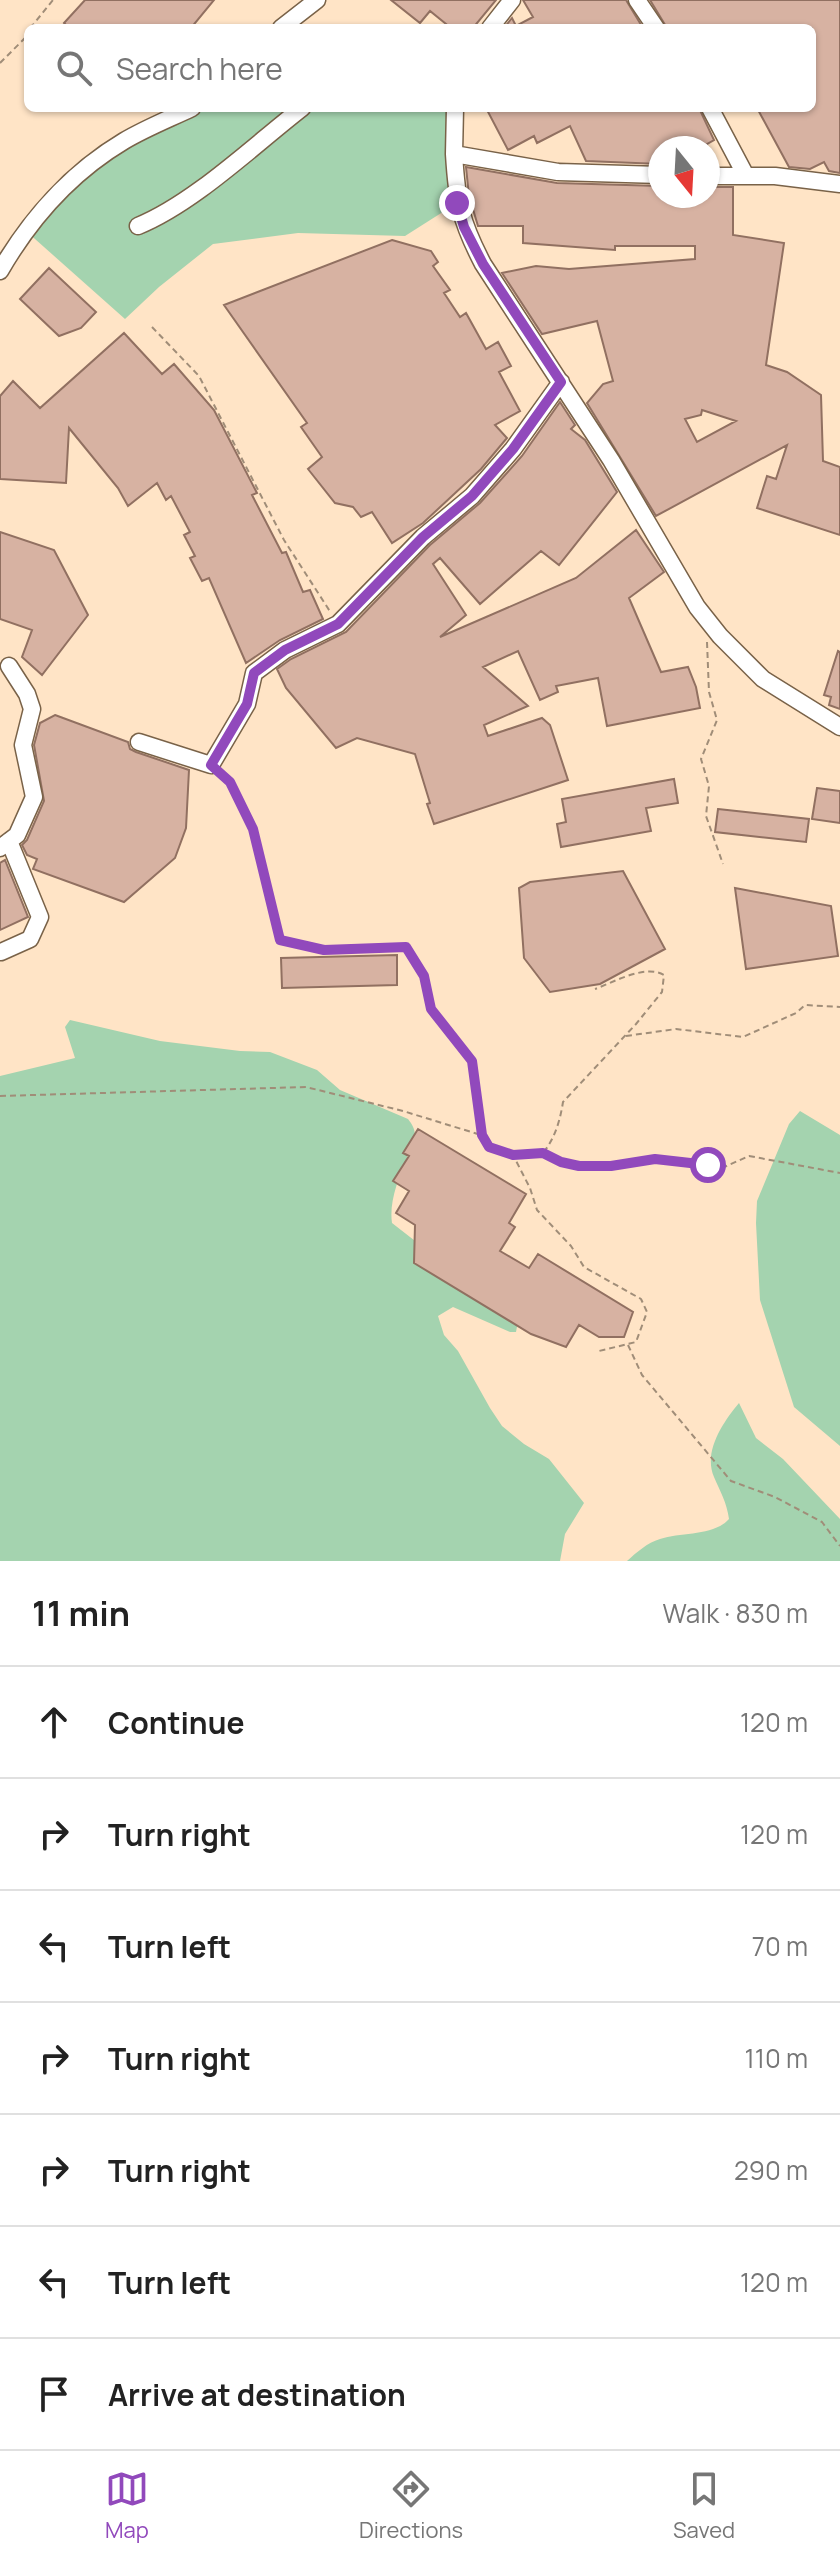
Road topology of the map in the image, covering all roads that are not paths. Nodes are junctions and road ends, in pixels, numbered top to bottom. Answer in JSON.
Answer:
{"nodes":[{"id":1,"x":317,"y":0,"type":"edge"},
{"id":2,"x":512,"y":0,"type":"edge"},
{"id":3,"x":637,"y":0,"type":"edge"},
{"id":4,"x":286,"y":24,"type":"edge"},
{"id":5,"x":493,"y":24,"type":"edge"},
{"id":6,"x":653,"y":24,"type":"edge"},
{"id":7,"x":184,"y":112,"type":"edge"},
{"id":8,"x":297,"y":112,"type":"edge"},
{"id":9,"x":455,"y":112,"type":"edge"},
{"id":10,"x":712,"y":112,"type":"edge"},
{"id":11,"x":454,"y":154,"type":"junction"},
{"id":12,"x":648,"y":175,"type":"edge"},
{"id":13,"x":720,"y":176,"type":"edge"},
{"id":14,"x":746,"y":176,"type":"junction"},
{"id":15,"x":840,"y":184,"type":"edge"},
{"id":16,"x":138,"y":226,"type":"dead end"},
{"id":17,"x":0,"y":271,"type":"edge"},
{"id":18,"x":561,"y":382,"type":"junction"},
{"id":19,"x":9,"y":666,"type":"dead end"},
{"id":20,"x":840,"y":727,"type":"edge"},
{"id":21,"x":139,"y":742,"type":"dead end"},
{"id":22,"x":4,"y":844,"type":"edge"},
{"id":23,"x":1,"y":952,"type":"edge"}],
"edges":[{"from":1,"to":4,"type":"street"},
{"from":2,"to":5,"type":"street"},
{"from":3,"to":6,"type":"street"},
{"from":7,"to":17,"type":"street"},
{"from":8,"to":16,"type":"street"},
{"from":9,"to":11,"type":"street"},
{"from":10,"to":14,"type":"street"},
{"from":11,"to":12,"type":"street"},
{"from":11,"to":18,"type":"street"},
{"from":13,"to":14,"type":"street"},
{"from":14,"to":15,"type":"street"},
{"from":18,"to":20,"type":"street"},
{"from":18,"to":21,"type":"street"},
{"from":19,"to":22,"type":"street"},
{"from":22,"to":23,"type":"street"}]}
